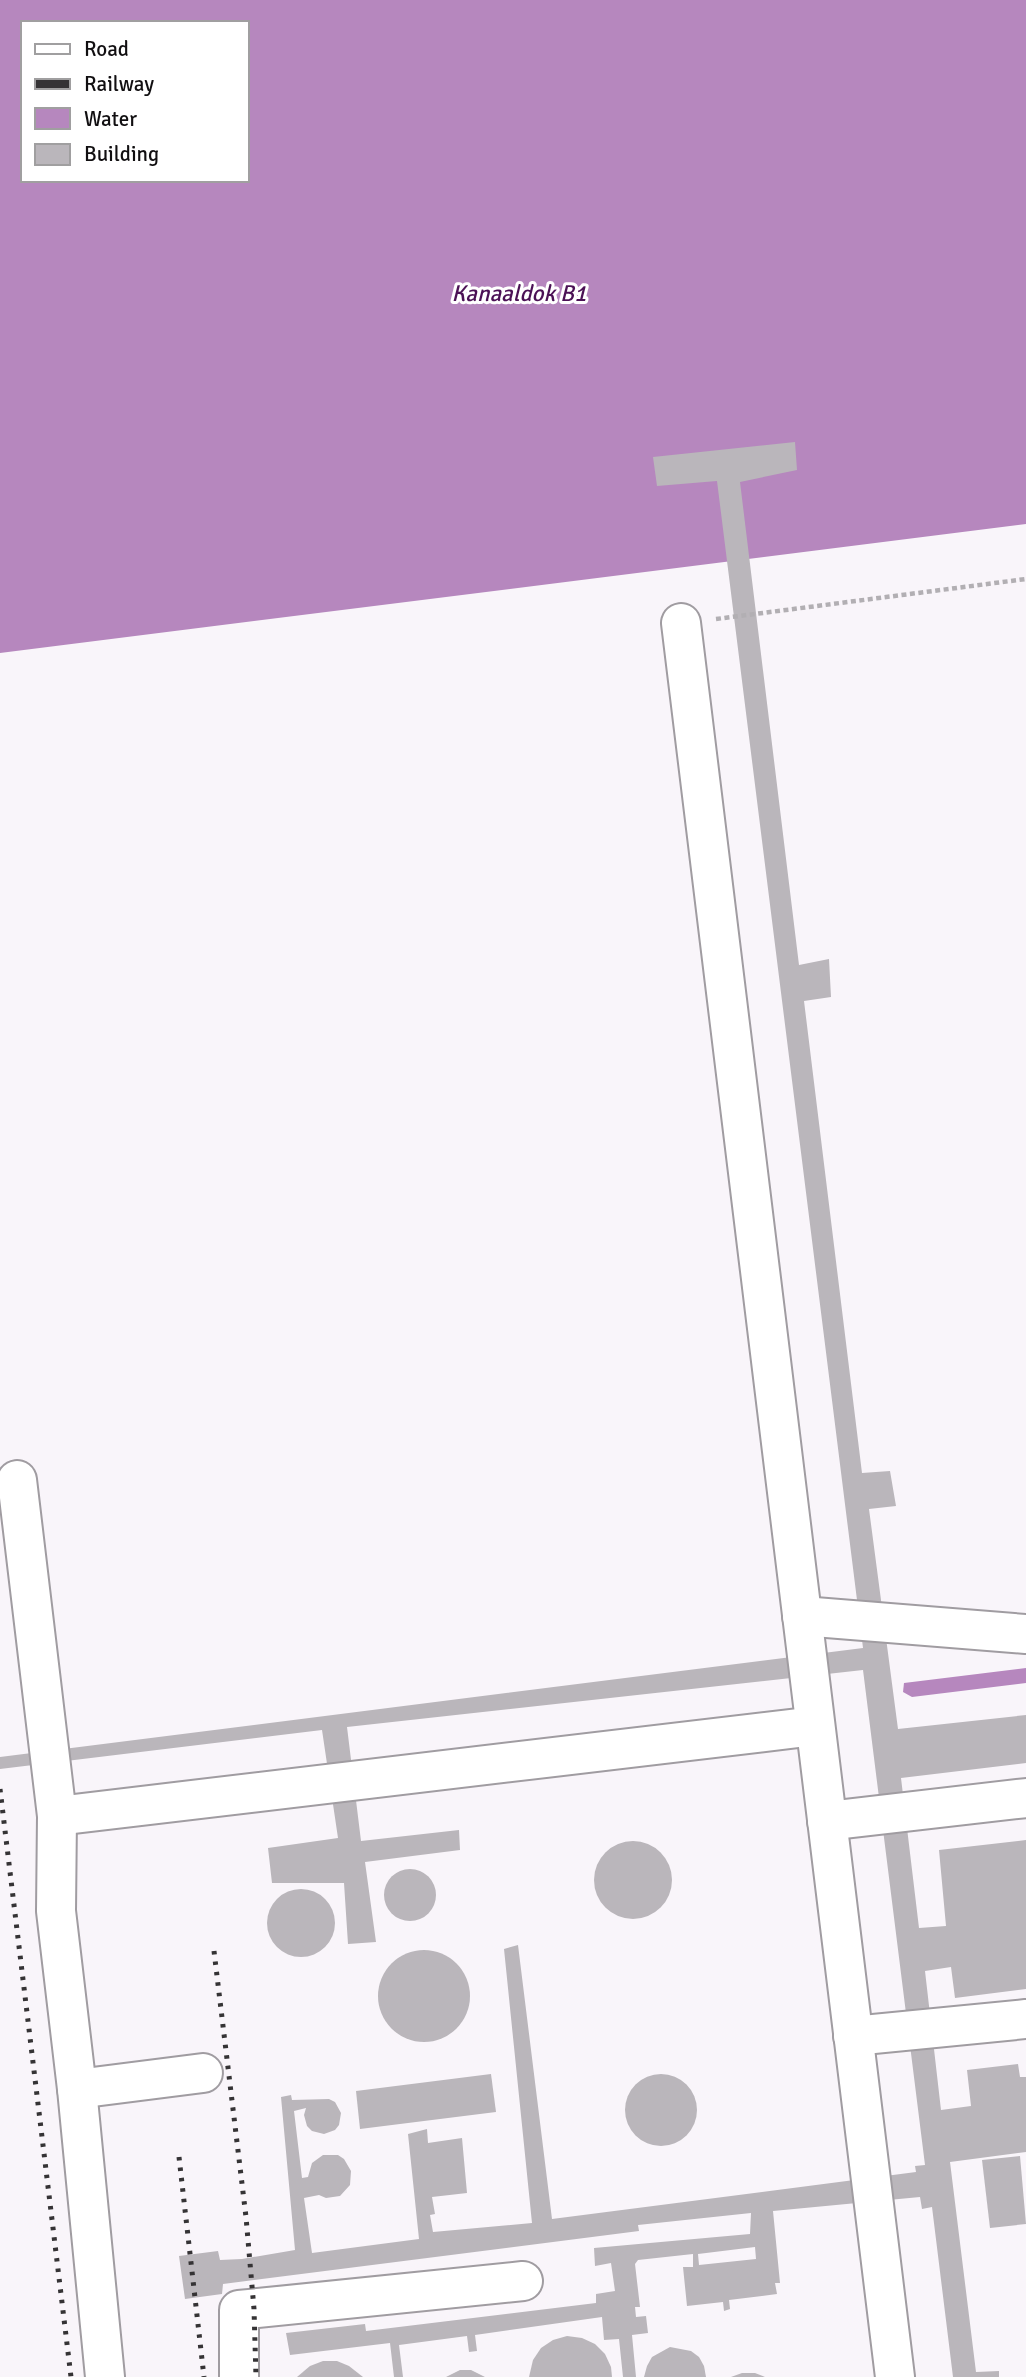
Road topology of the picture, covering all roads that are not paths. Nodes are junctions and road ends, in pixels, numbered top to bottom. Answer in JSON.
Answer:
{"nodes":[{"id":1,"x":681,"y":623,"type":"road end"},
{"id":2,"x":17,"y":1480,"type":"dead end"},
{"id":3,"x":802,"y":1616,"type":"junction"},
{"id":4,"x":1026,"y":1634,"type":"edge"},
{"id":5,"x":815,"y":1726,"type":"junction"},
{"id":6,"x":1026,"y":1798,"type":"edge"},
{"id":7,"x":57,"y":1816,"type":"junction"},
{"id":8,"x":827,"y":1821,"type":"junction"},
{"id":9,"x":1026,"y":2019,"type":"edge"},
{"id":10,"x":853,"y":2036,"type":"junction"},
{"id":11,"x":203,"y":2073,"type":"dead end"},
{"id":12,"x":77,"y":2090,"type":"junction"},
{"id":13,"x":523,"y":2281,"type":"dead end"},
{"id":14,"x":105,"y":2377,"type":"edge"},
{"id":15,"x":239,"y":2377,"type":"edge"},
{"id":16,"x":895,"y":2377,"type":"edge"}],
"edges":[{"from":1,"to":3,"type":"lane"},
{"from":2,"to":7,"type":"lane"},
{"from":3,"to":4,"type":"lane"},
{"from":3,"to":5,"type":"lane"},
{"from":5,"to":7,"type":"lane"},
{"from":5,"to":8,"type":"lane"},
{"from":6,"to":8,"type":"lane"},
{"from":7,"to":12,"type":"lane"},
{"from":8,"to":10,"type":"lane"},
{"from":9,"to":10,"type":"lane"},
{"from":10,"to":16,"type":"lane"},
{"from":11,"to":12,"type":"lane"},
{"from":12,"to":14,"type":"lane"},
{"from":13,"to":15,"type":"lane"}]}
